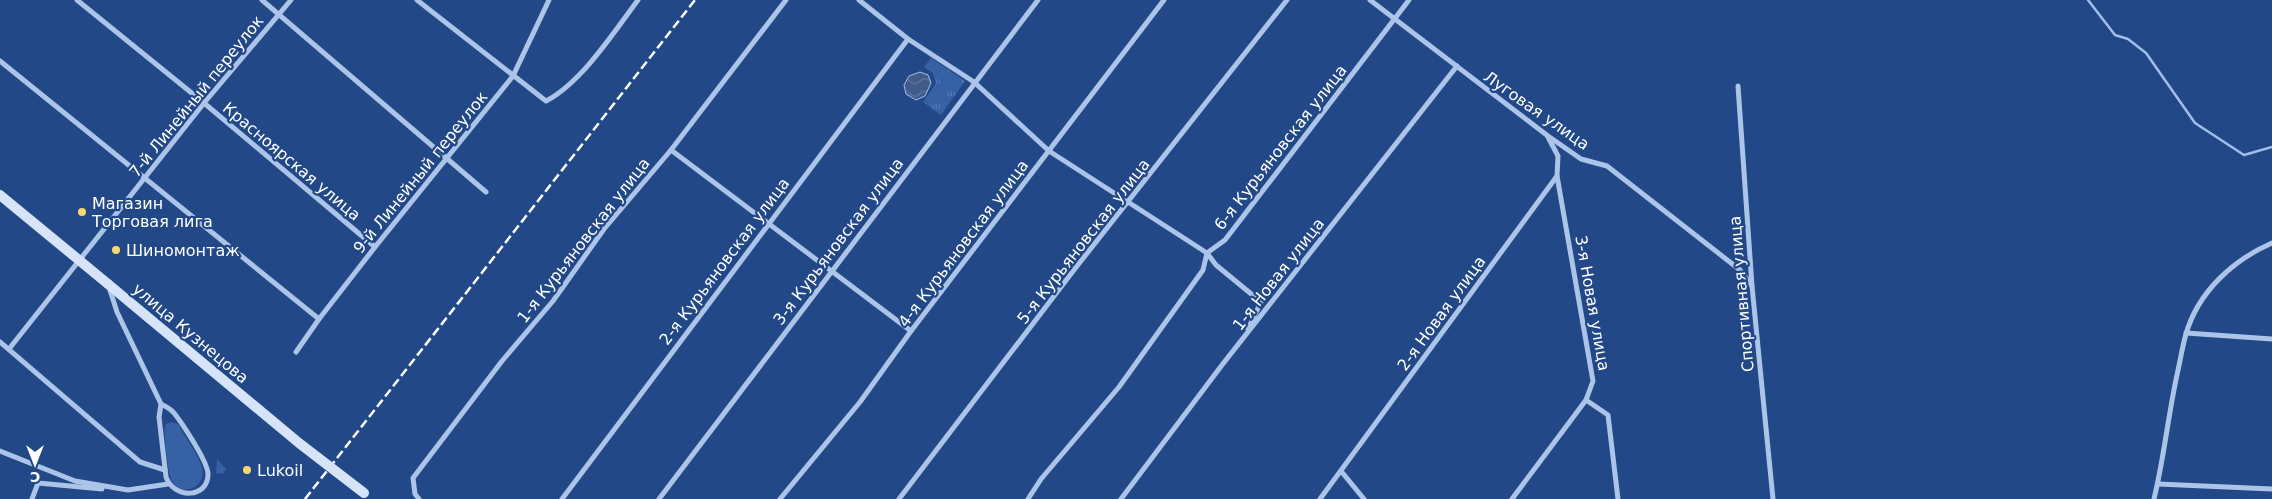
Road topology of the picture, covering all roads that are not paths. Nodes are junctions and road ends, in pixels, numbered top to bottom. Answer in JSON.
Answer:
{"nodes":[{"id":1,"x":77,"y":0,"type":"edge"},
{"id":2,"x":262,"y":0,"type":"edge"},
{"id":3,"x":291,"y":0,"type":"edge"},
{"id":4,"x":417,"y":0,"type":"edge"},
{"id":5,"x":550,"y":0,"type":"edge"},
{"id":6,"x":638,"y":0,"type":"edge"},
{"id":7,"x":786,"y":0,"type":"edge"},
{"id":8,"x":859,"y":0,"type":"edge"},
{"id":9,"x":1038,"y":0,"type":"edge"},
{"id":10,"x":1164,"y":0,"type":"edge"},
{"id":11,"x":1287,"y":0,"type":"edge"},
{"id":12,"x":1370,"y":0,"type":"edge"},
{"id":13,"x":1409,"y":0,"type":"edge"},
{"id":14,"x":423,"y":2,"type":"edge"},
{"id":15,"x":278,"y":14,"type":"junction"},
{"id":16,"x":1394,"y":19,"type":"junction"},
{"id":17,"x":908,"y":39,"type":"junction"},
{"id":18,"x":0,"y":61,"type":"edge"},
{"id":19,"x":1457,"y":66,"type":"junction"},
{"id":20,"x":513,"y":76,"type":"junction"},
{"id":21,"x":974,"y":82,"type":"junction"},
{"id":22,"x":1738,"y":86,"type":"dead end"},
{"id":23,"x":204,"y":103,"type":"junction"},
{"id":24,"x":1548,"y":136,"type":"junction"},
{"id":25,"x":671,"y":150,"type":"junction"},
{"id":26,"x":1049,"y":151,"type":"junction"},
{"id":27,"x":448,"y":159,"type":"junction"},
{"id":28,"x":1557,"y":176,"type":"junction"},
{"id":29,"x":145,"y":179,"type":"junction"},
{"id":30,"x":486,"y":192,"type":"dead end"},
{"id":31,"x":0,"y":195,"type":"edge"},
{"id":32,"x":1128,"y":203,"type":"junction"},
{"id":33,"x":768,"y":225,"type":"junction"},
{"id":34,"x":2272,"y":243,"type":"edge"},
{"id":35,"x":375,"y":247,"type":"junction"},
{"id":36,"x":1207,"y":253,"type":"junction"},
{"id":37,"x":80,"y":261,"type":"junction"},
{"id":38,"x":832,"y":271,"type":"junction"},
{"id":39,"x":108,"y":284,"type":"junction"},
{"id":40,"x":1752,"y":286,"type":"junction"},
{"id":41,"x":319,"y":318,"type":"junction"},
{"id":42,"x":911,"y":331,"type":"junction"},
{"id":43,"x":2186,"y":333,"type":"junction"},
{"id":44,"x":1243,"y":339,"type":"junction"},
{"id":45,"x":2272,"y":339,"type":"edge"},
{"id":46,"x":0,"y":342,"type":"edge"},
{"id":47,"x":9,"y":349,"type":"junction"},
{"id":48,"x":296,"y":352,"type":"dead end"},
{"id":49,"x":1586,"y":400,"type":"junction"},
{"id":50,"x":162,"y":404,"type":"junction"},
{"id":51,"x":0,"y":451,"type":"edge"},
{"id":52,"x":165,"y":470,"type":"junction"},
{"id":53,"x":1340,"y":470,"type":"junction"},
{"id":54,"x":168,"y":484,"type":"junction"},
{"id":55,"x":2158,"y":484,"type":"junction"},
{"id":56,"x":2272,"y":489,"type":"edge"},
{"id":57,"x":128,"y":490,"type":"junction"},
{"id":58,"x":367,"y":496,"type":"edge"},
{"id":59,"x":32,"y":499,"type":"edge"},
{"id":60,"x":419,"y":499,"type":"edge"},
{"id":61,"x":562,"y":499,"type":"edge"},
{"id":62,"x":659,"y":499,"type":"edge"},
{"id":63,"x":780,"y":499,"type":"edge"},
{"id":64,"x":899,"y":499,"type":"edge"},
{"id":65,"x":1028,"y":499,"type":"edge"},
{"id":66,"x":1121,"y":499,"type":"edge"},
{"id":67,"x":1320,"y":499,"type":"edge"},
{"id":68,"x":1364,"y":499,"type":"edge"},
{"id":69,"x":1512,"y":499,"type":"edge"},
{"id":70,"x":1618,"y":499,"type":"edge"},
{"id":71,"x":1773,"y":499,"type":"edge"},
{"id":72,"x":2154,"y":499,"type":"edge"}],
"edges":[{"from":1,"to":23,"type":"street","name":"Красноярская улица"},
{"from":2,"to":15,"type":"street"},
{"from":3,"to":15,"type":"street","name":"7-й Линейный переулок"},
{"from":4,"to":14,"type":"street"},
{"from":5,"to":20,"type":"street","name":"9-й Линейный переулок"},
{"from":6,"to":20,"type":"street"},
{"from":7,"to":25,"type":"street","name":"1-я Курьяновская улица"},
{"from":8,"to":17,"type":"street"},
{"from":9,"to":21,"type":"street","name":"3-я Курьяновская улица"},
{"from":10,"to":26,"type":"street","name":"4-я Курьяновская улица"},
{"from":11,"to":32,"type":"street","name":"5-я Курьяновская улица"},
{"from":12,"to":16,"type":"street","name":"Луговая улица"},
{"from":13,"to":16,"type":"street","name":"6-я Курьяновская улица"},
{"from":14,"to":20,"type":"street"},
{"from":15,"to":23,"type":"street","name":"7-й Линейный переулок"},
{"from":15,"to":27,"type":"street"},
{"from":16,"to":19,"type":"street","name":"Луговая улица"},
{"from":16,"to":36,"type":"street","name":"6-я Курьяновская улица"},
{"from":17,"to":21,"type":"street"},
{"from":17,"to":33,"type":"street","name":"2-я Курьяновская улица"},
{"from":18,"to":29,"type":"street"},
{"from":19,"to":24,"type":"street","name":"Луговая улица"},
{"from":19,"to":44,"type":"street","name":"1-я Новая улица"},
{"from":20,"to":27,"type":"street","name":"9-й Линейный переулок"},
{"from":21,"to":26,"type":"street"},
{"from":21,"to":38,"type":"street","name":"3-я Курьяновская улица"},
{"from":22,"to":40,"type":"street","name":"Спортивная улица"},
{"from":23,"to":29,"type":"street","name":"7-й Линейный переулок"},
{"from":23,"to":35,"type":"street","name":"Красноярская улица"},
{"from":24,"to":28,"type":"street"},
{"from":24,"to":40,"type":"street","name":"Луговая улица"},
{"from":25,"to":33,"type":"street"},
{"from":25,"to":60,"type":"street","name":"1-я Курьяновская улица"},
{"from":26,"to":32,"type":"street"},
{"from":26,"to":42,"type":"street","name":"4-я Курьяновская улица"},
{"from":27,"to":30,"type":"street"},
{"from":27,"to":35,"type":"street","name":"9-й Линейный переулок"},
{"from":28,"to":49,"type":"street","name":"3-я Новая улица"},
{"from":28,"to":53,"type":"street","name":"2-я Новая улица"},
{"from":29,"to":37,"type":"street","name":"7-й Линейный переулок"},
{"from":29,"to":41,"type":"street"},
{"from":31,"to":37,"type":"main road","name":"улица Кузнецова"},
{"from":32,"to":36,"type":"street"},
{"from":32,"to":64,"type":"street","name":"5-я Курьяновская улица"},
{"from":33,"to":38,"type":"street"},
{"from":33,"to":61,"type":"street","name":"2-я Курьяновская улица"},
{"from":34,"to":43,"type":"street"},
{"from":35,"to":41,"type":"street","name":"9-й Линейный переулок"},
{"from":36,"to":44,"type":"street"},
{"from":36,"to":65,"type":"street"},
{"from":37,"to":39,"type":"main road","name":"улица Кузнецова"},
{"from":37,"to":47,"type":"street","name":"7-й Линейный переулок"},
{"from":38,"to":42,"type":"street"},
{"from":38,"to":62,"type":"street","name":"3-я Курьяновская улица"},
{"from":39,"to":50,"type":"street"},
{"from":39,"to":58,"type":"main road","name":"улица Кузнецова","bridge":true},
{"from":40,"to":71,"type":"street","name":"Спортивная улица"},
{"from":41,"to":48,"type":"street","name":"9-й Линейный переулок"},
{"from":42,"to":63,"type":"street","name":"4-я Курьяновская улица"},
{"from":43,"to":45,"type":"street"},
{"from":43,"to":55,"type":"street"},
{"from":44,"to":66,"type":"street","name":"1-я Новая улица"},
{"from":46,"to":47,"type":"street"},
{"from":47,"to":52,"type":"street"},
{"from":49,"to":69,"type":"street","name":"3-я Новая улица"},
{"from":49,"to":70,"type":"street"},
{"from":50,"to":52,"type":"street"},
{"from":50,"to":54,"type":"street"},
{"from":51,"to":57,"type":"street"},
{"from":52,"to":54,"type":"street"},
{"from":53,"to":67,"type":"street","name":"2-я Новая улица"},
{"from":53,"to":68,"type":"street"},
{"from":54,"to":57,"type":"street"},
{"from":55,"to":56,"type":"street"},
{"from":55,"to":72,"type":"street"},
{"from":57,"to":59,"type":"street"}]}
